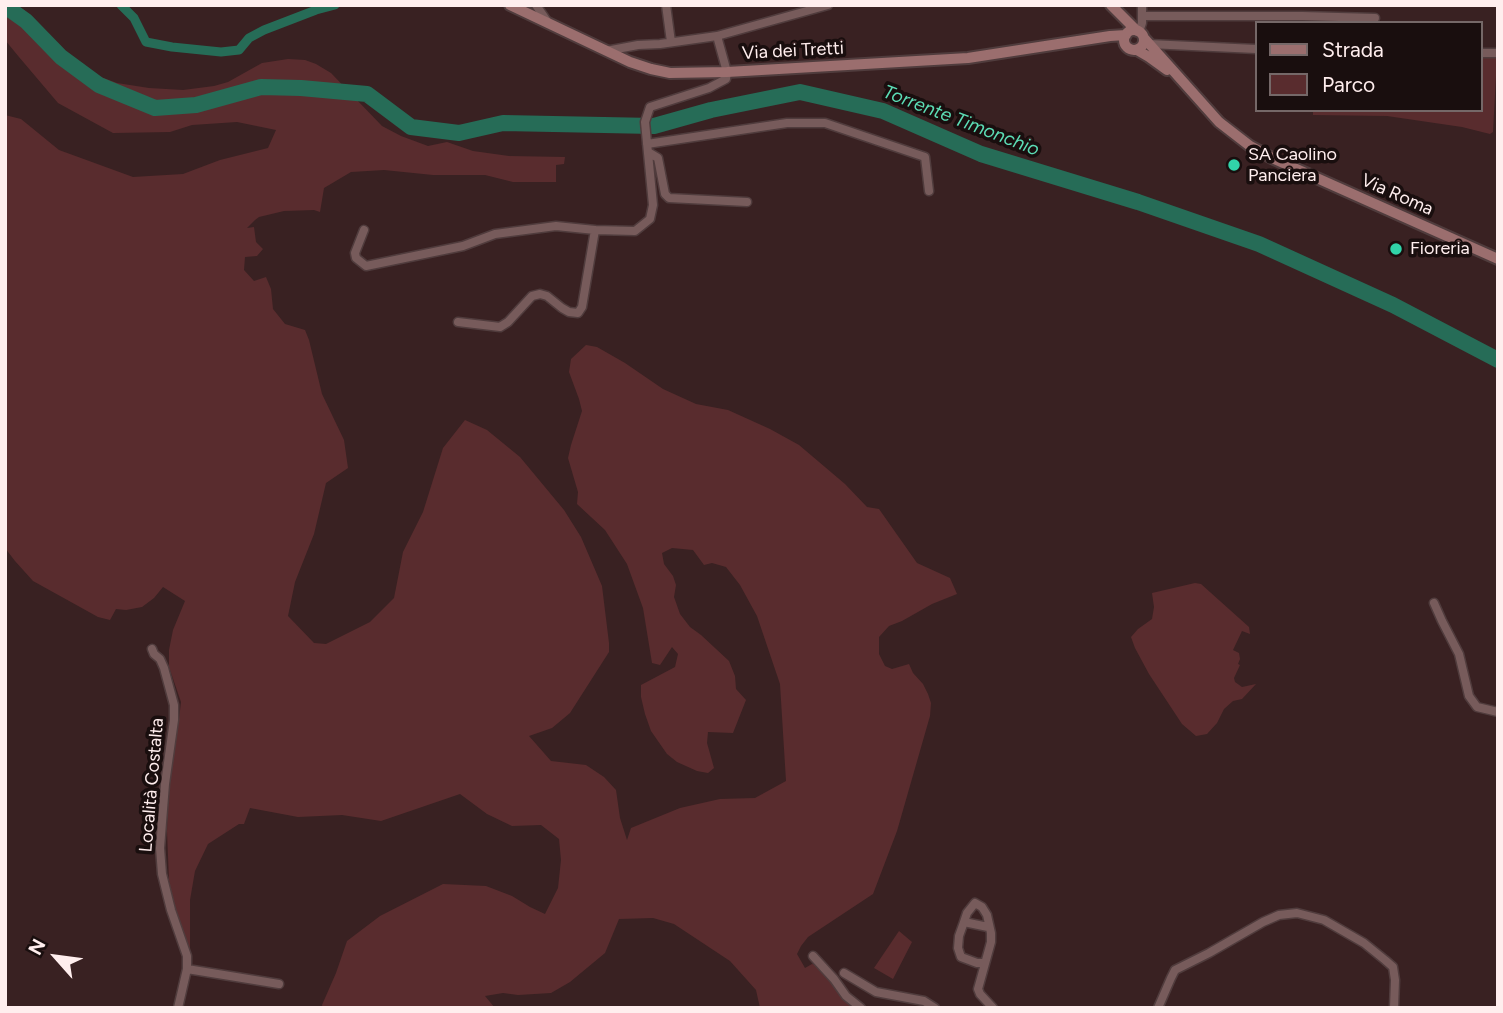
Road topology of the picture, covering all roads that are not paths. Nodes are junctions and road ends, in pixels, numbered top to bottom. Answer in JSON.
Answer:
{"nodes":[{"id":1,"x":510,"y":5,"type":"edge"},
{"id":2,"x":536,"y":5,"type":"edge"},
{"id":3,"x":666,"y":5,"type":"edge"},
{"id":4,"x":828,"y":5,"type":"edge"},
{"id":5,"x":1111,"y":5,"type":"edge"},
{"id":6,"x":1140,"y":5,"type":"edge"},
{"id":7,"x":526,"y":8,"type":"edge"},
{"id":8,"x":802,"y":9,"type":"edge"},
{"id":9,"x":1121,"y":16,"type":"junction"},
{"id":10,"x":1142,"y":16,"type":"junction"},
{"id":11,"x":1376,"y":18,"type":"dead end"},
{"id":12,"x":549,"y":23,"type":"junction"},
{"id":13,"x":717,"y":36,"type":"junction"},
{"id":14,"x":1136,"y":39,"type":"junction"},
{"id":15,"x":671,"y":42,"type":"junction"},
{"id":16,"x":1178,"y":46,"type":"junction"},
{"id":17,"x":1254,"y":48,"type":"edge"},
{"id":18,"x":606,"y":51,"type":"junction"},
{"id":19,"x":1160,"y":55,"type":"junction"},
{"id":20,"x":727,"y":72,"type":"junction"},
{"id":21,"x":1185,"y":86,"type":"junction"},
{"id":22,"x":648,"y":144,"type":"junction"},
{"id":23,"x":929,"y":191,"type":"dead end"},
{"id":24,"x":747,"y":202,"type":"dead end"},
{"id":25,"x":364,"y":230,"type":"dead end"},
{"id":26,"x":595,"y":230,"type":"junction"},
{"id":27,"x":1498,"y":259,"type":"edge"},
{"id":28,"x":458,"y":322,"type":"dead end"},
{"id":29,"x":1434,"y":603,"type":"dead end"},
{"id":30,"x":148,"y":650,"type":"dead end"},
{"id":31,"x":1498,"y":712,"type":"edge"},
{"id":32,"x":964,"y":922,"type":"junction"},
{"id":33,"x":988,"y":927,"type":"junction"},
{"id":34,"x":813,"y":956,"type":"dead end"},
{"id":35,"x":985,"y":963,"type":"junction"},
{"id":36,"x":187,"y":969,"type":"junction"},
{"id":37,"x":844,"y":973,"type":"dead end"},
{"id":38,"x":279,"y":984,"type":"dead end"},
{"id":39,"x":178,"y":1008,"type":"edge"},
{"id":40,"x":861,"y":1008,"type":"edge"},
{"id":41,"x":935,"y":1008,"type":"edge"},
{"id":42,"x":993,"y":1008,"type":"edge"},
{"id":43,"x":1158,"y":1008,"type":"edge"},
{"id":44,"x":1394,"y":1008,"type":"edge"}],
"edges":[{"from":1,"to":7,"type":"street","name":"Via dei Tretti"},
{"from":2,"to":12,"type":"street"},
{"from":3,"to":15,"type":"street"},
{"from":4,"to":8,"type":"street"},
{"from":5,"to":9,"type":"street","name":"Via Roma"},
{"from":6,"to":9,"type":"street"},
{"from":6,"to":10,"type":"street"},
{"from":7,"to":12,"type":"street","name":"Via dei Tretti"},
{"from":8,"to":13,"type":"street"},
{"from":9,"to":14,"type":"street","name":"Via Roma"},
{"from":10,"to":11,"type":"street"},
{"from":10,"to":14,"type":"street"},
{"from":12,"to":18,"type":"street","name":"Via dei Tretti"},
{"from":13,"to":15,"type":"street"},
{"from":13,"to":20,"type":"street"},
{"from":14,"to":16,"type":"street"},
{"from":14,"to":19,"type":"street","name":"Via Roma"},
{"from":14,"to":20,"type":"street","name":"Via dei Tretti"},
{"from":14,"to":21,"type":"street","name":"Via Roma"},
{"from":15,"to":18,"type":"street"},
{"from":16,"to":17,"type":"street"},
{"from":16,"to":19,"type":"street"},
{"from":18,"to":20,"type":"street","name":"Via dei Tretti"},
{"from":19,"to":21,"type":"street","name":"Via Roma"},
{"from":20,"to":22,"type":"street"},
{"from":21,"to":27,"type":"street","name":"Via Roma"},
{"from":22,"to":23,"type":"street"},
{"from":22,"to":24,"type":"street"},
{"from":22,"to":26,"type":"street"},
{"from":25,"to":26,"type":"street"},
{"from":26,"to":28,"type":"street"},
{"from":29,"to":31,"type":"street"},
{"from":30,"to":36,"type":"street","name":"Località Costalta"},
{"from":32,"to":33,"type":"street"},
{"from":32,"to":33,"type":"street"},
{"from":32,"to":35,"type":"street"},
{"from":33,"to":35,"type":"street"},
{"from":34,"to":40,"type":"street"},
{"from":35,"to":42,"type":"street"},
{"from":36,"to":38,"type":"street"},
{"from":36,"to":39,"type":"street","name":"Località Costalta"},
{"from":37,"to":41,"type":"street"},
{"from":43,"to":44,"type":"street"}]}
